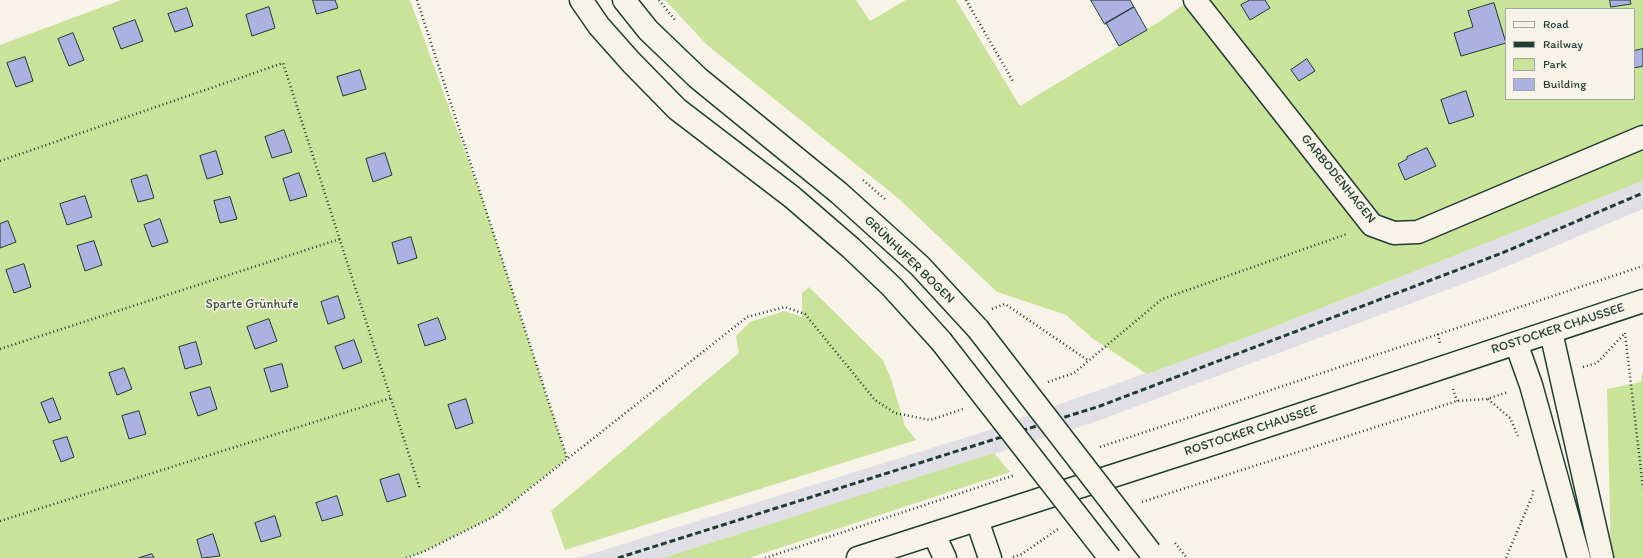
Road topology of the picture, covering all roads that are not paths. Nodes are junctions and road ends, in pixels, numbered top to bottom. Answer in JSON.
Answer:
{"nodes":[{"id":1,"x":581,"y":0,"type":"edge"},
{"id":2,"x":624,"y":0,"type":"edge"},
{"id":3,"x":1195,"y":0,"type":"edge"},
{"id":4,"x":1643,"y":137,"type":"edge"},
{"id":5,"x":1643,"y":301,"type":"edge"},
{"id":6,"x":1552,"y":332,"type":"junction"},
{"id":7,"x":1516,"y":343,"type":"junction"},
{"id":8,"x":977,"y":520,"type":"junction"},
{"id":9,"x":934,"y":534,"type":"junction"},
{"id":10,"x":1152,"y":555,"type":"edge"},
{"id":11,"x":858,"y":558,"type":"edge"},
{"id":12,"x":945,"y":558,"type":"edge"},
{"id":13,"x":990,"y":558,"type":"edge"},
{"id":14,"x":1110,"y":558,"type":"edge"},
{"id":15,"x":1579,"y":558,"type":"edge"},
{"id":16,"x":1602,"y":558,"type":"edge"}],
"edges":[{"from":1,"to":14,"type":"main road","bridge":true},
{"from":2,"to":10,"type":"main road","name":"GRÜNHUFER BOGEN","bridge":true},
{"from":3,"to":4,"type":"main road","name":"GARBODENHAGEN"},
{"from":5,"to":6,"type":"main road","name":"ROSTOCKER CHAUSSEE"},
{"from":6,"to":7,"type":"main road","name":"ROSTOCKER CHAUSSEE"},
{"from":6,"to":16,"type":"main road"},
{"from":7,"to":8,"type":"main road","name":"ROSTOCKER CHAUSSEE"},
{"from":7,"to":15,"type":"main road"},
{"from":8,"to":9,"type":"main road","name":"ROSTOCKER CHAUSSEE"},
{"from":8,"to":13,"type":"main road"},
{"from":9,"to":11,"type":"main road","name":"ROSTOCKER CHAUSSEE"},
{"from":9,"to":12,"type":"main road"}]}
